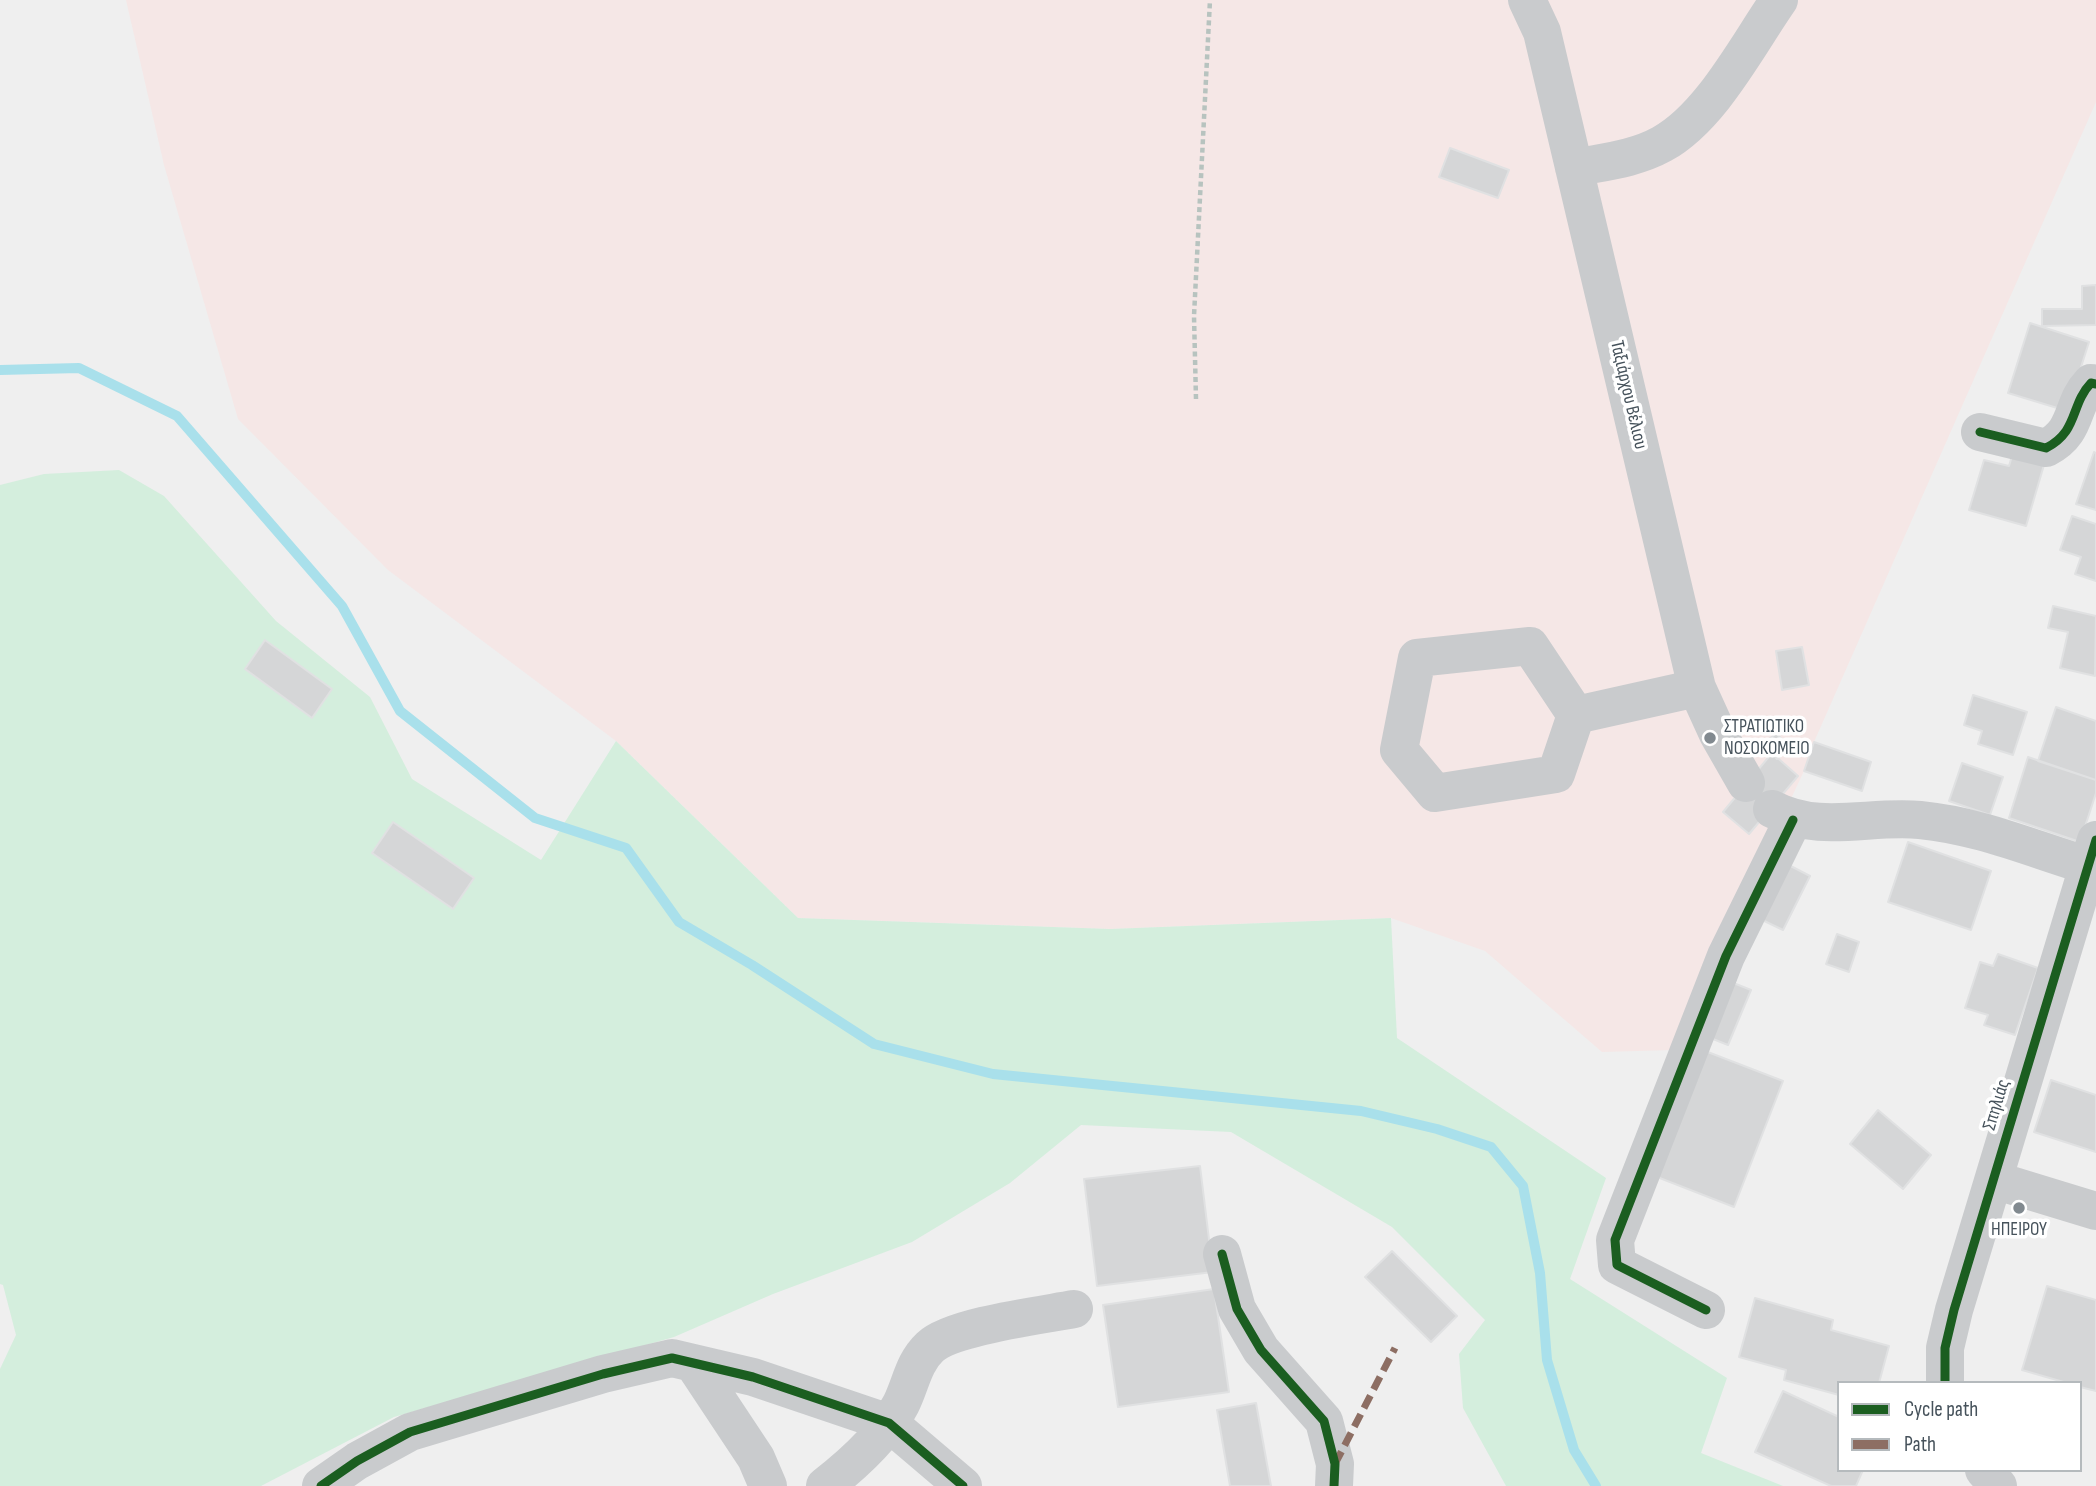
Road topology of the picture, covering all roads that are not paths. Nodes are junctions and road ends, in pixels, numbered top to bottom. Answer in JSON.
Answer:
{"nodes":[{"id":1,"x":1527,"y":0,"type":"edge"},
{"id":2,"x":1779,"y":0,"type":"edge"},
{"id":3,"x":1574,"y":168,"type":"junction"},
{"id":4,"x":2096,"y":384,"type":"edge"},
{"id":5,"x":1980,"y":432,"type":"dead end"},
{"id":6,"x":1697,"y":688,"type":"junction"},
{"id":7,"x":1576,"y":715,"type":"junction"},
{"id":8,"x":1770,"y":804,"type":"junction"},
{"id":9,"x":2093,"y":858,"type":"edge"},
{"id":10,"x":1994,"y":1180,"type":"junction"},
{"id":11,"x":2096,"y":1211,"type":"edge"},
{"id":12,"x":1222,"y":1254,"type":"dead end"},
{"id":13,"x":1074,"y":1309,"type":"dead end"},
{"id":14,"x":1706,"y":1311,"type":"dead end"},
{"id":15,"x":693,"y":1363,"type":"junction"},
{"id":16,"x":1945,"y":1381,"type":"edge"},
{"id":17,"x":889,"y":1423,"type":"junction"},
{"id":18,"x":1986,"y":1472,"type":"edge"},
{"id":19,"x":321,"y":1486,"type":"edge"},
{"id":20,"x":768,"y":1486,"type":"edge"},
{"id":21,"x":825,"y":1486,"type":"edge"},
{"id":22,"x":963,"y":1486,"type":"edge"},
{"id":23,"x":1334,"y":1486,"type":"edge"},
{"id":24,"x":1998,"y":1486,"type":"edge"}],
"edges":[{"from":1,"to":3,"type":"street","name":"Ταξιάρχου Βέλιου"},
{"from":2,"to":3,"type":"street"},
{"from":3,"to":6,"type":"street","name":"Ταξιάρχου Βέλιου"},
{"from":4,"to":5,"type":"street"},
{"from":6,"to":7,"type":"street"},
{"from":6,"to":8,"type":"street","name":"Ταξιάρχου Βέλιου"},
{"from":7,"to":7,"type":"street"},
{"from":8,"to":9,"type":"street"},
{"from":8,"to":14,"type":"street"},
{"from":9,"to":10,"type":"street","name":"Σπηλιάς"},
{"from":10,"to":11,"type":"street"},
{"from":10,"to":16,"type":"street","name":"Σπηλιάς"},
{"from":12,"to":23,"type":"street"},
{"from":13,"to":17,"type":"street"},
{"from":15,"to":17,"type":"street"},
{"from":15,"to":19,"type":"street"},
{"from":15,"to":20,"type":"street"},
{"from":17,"to":21,"type":"street"},
{"from":17,"to":22,"type":"street"},
{"from":18,"to":24,"type":"street"}]}
